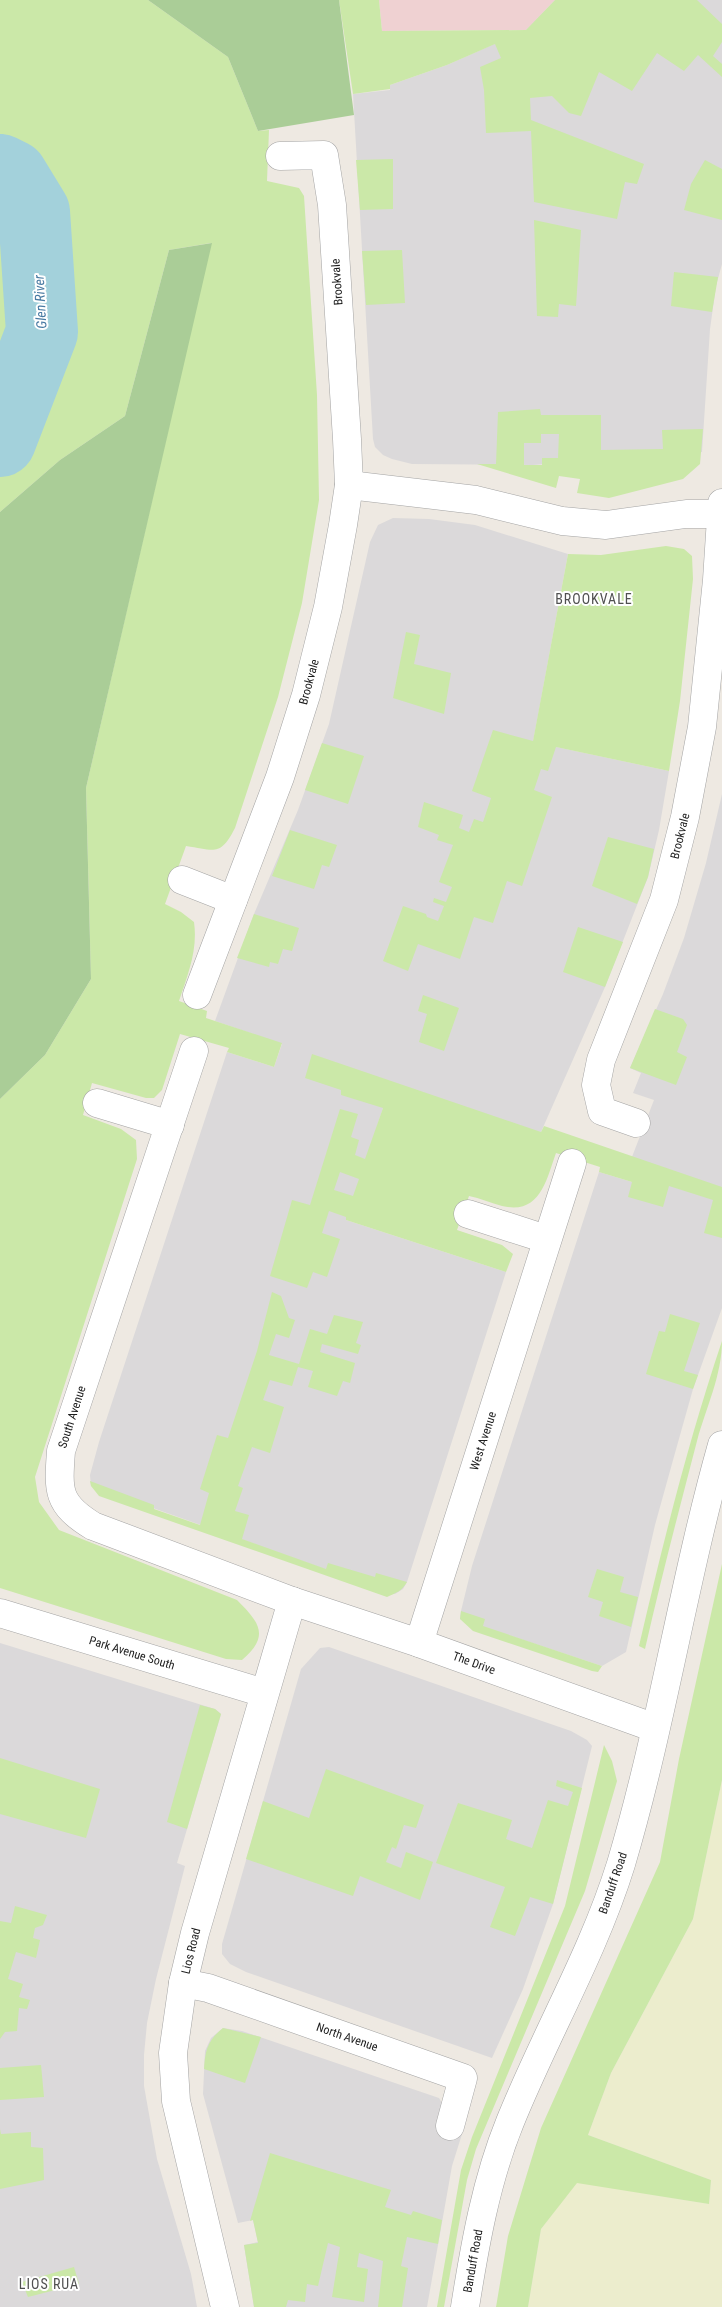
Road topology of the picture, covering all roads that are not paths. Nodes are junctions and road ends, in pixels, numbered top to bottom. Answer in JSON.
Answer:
{"nodes":[{"id":1,"x":280,"y":156,"type":"dead end"},
{"id":2,"x":349,"y":484,"type":"junction"},
{"id":3,"x":722,"y":504,"type":"edge"},
{"id":4,"x":721,"y":514,"type":"edge"},
{"id":5,"x":182,"y":880,"type":"dead end"},
{"id":6,"x":233,"y":900,"type":"junction"},
{"id":7,"x":197,"y":994,"type":"dead end"},
{"id":8,"x":194,"y":1051,"type":"dead end"},
{"id":9,"x":97,"y":1103,"type":"dead end"},
{"id":10,"x":636,"y":1123,"type":"dead end"},
{"id":11,"x":170,"y":1125,"type":"junction"},
{"id":12,"x":572,"y":1163,"type":"dead end"},
{"id":13,"x":468,"y":1214,"type":"dead end"},
{"id":14,"x":546,"y":1239,"type":"junction"},
{"id":15,"x":722,"y":1445,"type":"edge"},
{"id":16,"x":292,"y":1601,"type":"junction"},
{"id":17,"x":0,"y":1613,"type":"edge"},
{"id":18,"x":419,"y":1643,"type":"junction"},
{"id":19,"x":264,"y":1693,"type":"junction"},
{"id":20,"x":655,"y":1728,"type":"junction"},
{"id":21,"x":183,"y":1983,"type":"junction"},
{"id":22,"x":450,"y":2126,"type":"dead end"},
{"id":23,"x":225,"y":2307,"type":"edge"},
{"id":24,"x":465,"y":2307,"type":"edge"}],
"edges":[{"from":1,"to":2,"type":"street","name":"Brookvale"},
{"from":2,"to":4,"type":"street"},
{"from":2,"to":6,"type":"street","name":"Brookvale"},
{"from":3,"to":4,"type":"street","name":"Brookvale"},
{"from":4,"to":10,"type":"street","name":"Brookvale"},
{"from":5,"to":6,"type":"street"},
{"from":6,"to":7,"type":"street","name":"Brookvale"},
{"from":8,"to":11,"type":"street","name":"South Avenue"},
{"from":9,"to":11,"type":"street"},
{"from":11,"to":16,"type":"street","name":"South Avenue"},
{"from":12,"to":14,"type":"street","name":"West Avenue"},
{"from":13,"to":14,"type":"street"},
{"from":14,"to":18,"type":"street","name":"West Avenue"},
{"from":15,"to":20,"type":"street","name":"Banduff Road"},
{"from":16,"to":18,"type":"street","name":"The Drive"},
{"from":16,"to":19,"type":"street","name":"Lios Road"},
{"from":17,"to":19,"type":"street","name":"Park Avenue South"},
{"from":18,"to":20,"type":"street","name":"The Drive"},
{"from":19,"to":21,"type":"street","name":"Lios Road"},
{"from":20,"to":24,"type":"street","name":"Banduff Road"},
{"from":21,"to":22,"type":"street","name":"North Avenue"},
{"from":21,"to":23,"type":"street","name":"Lios Road"}]}
